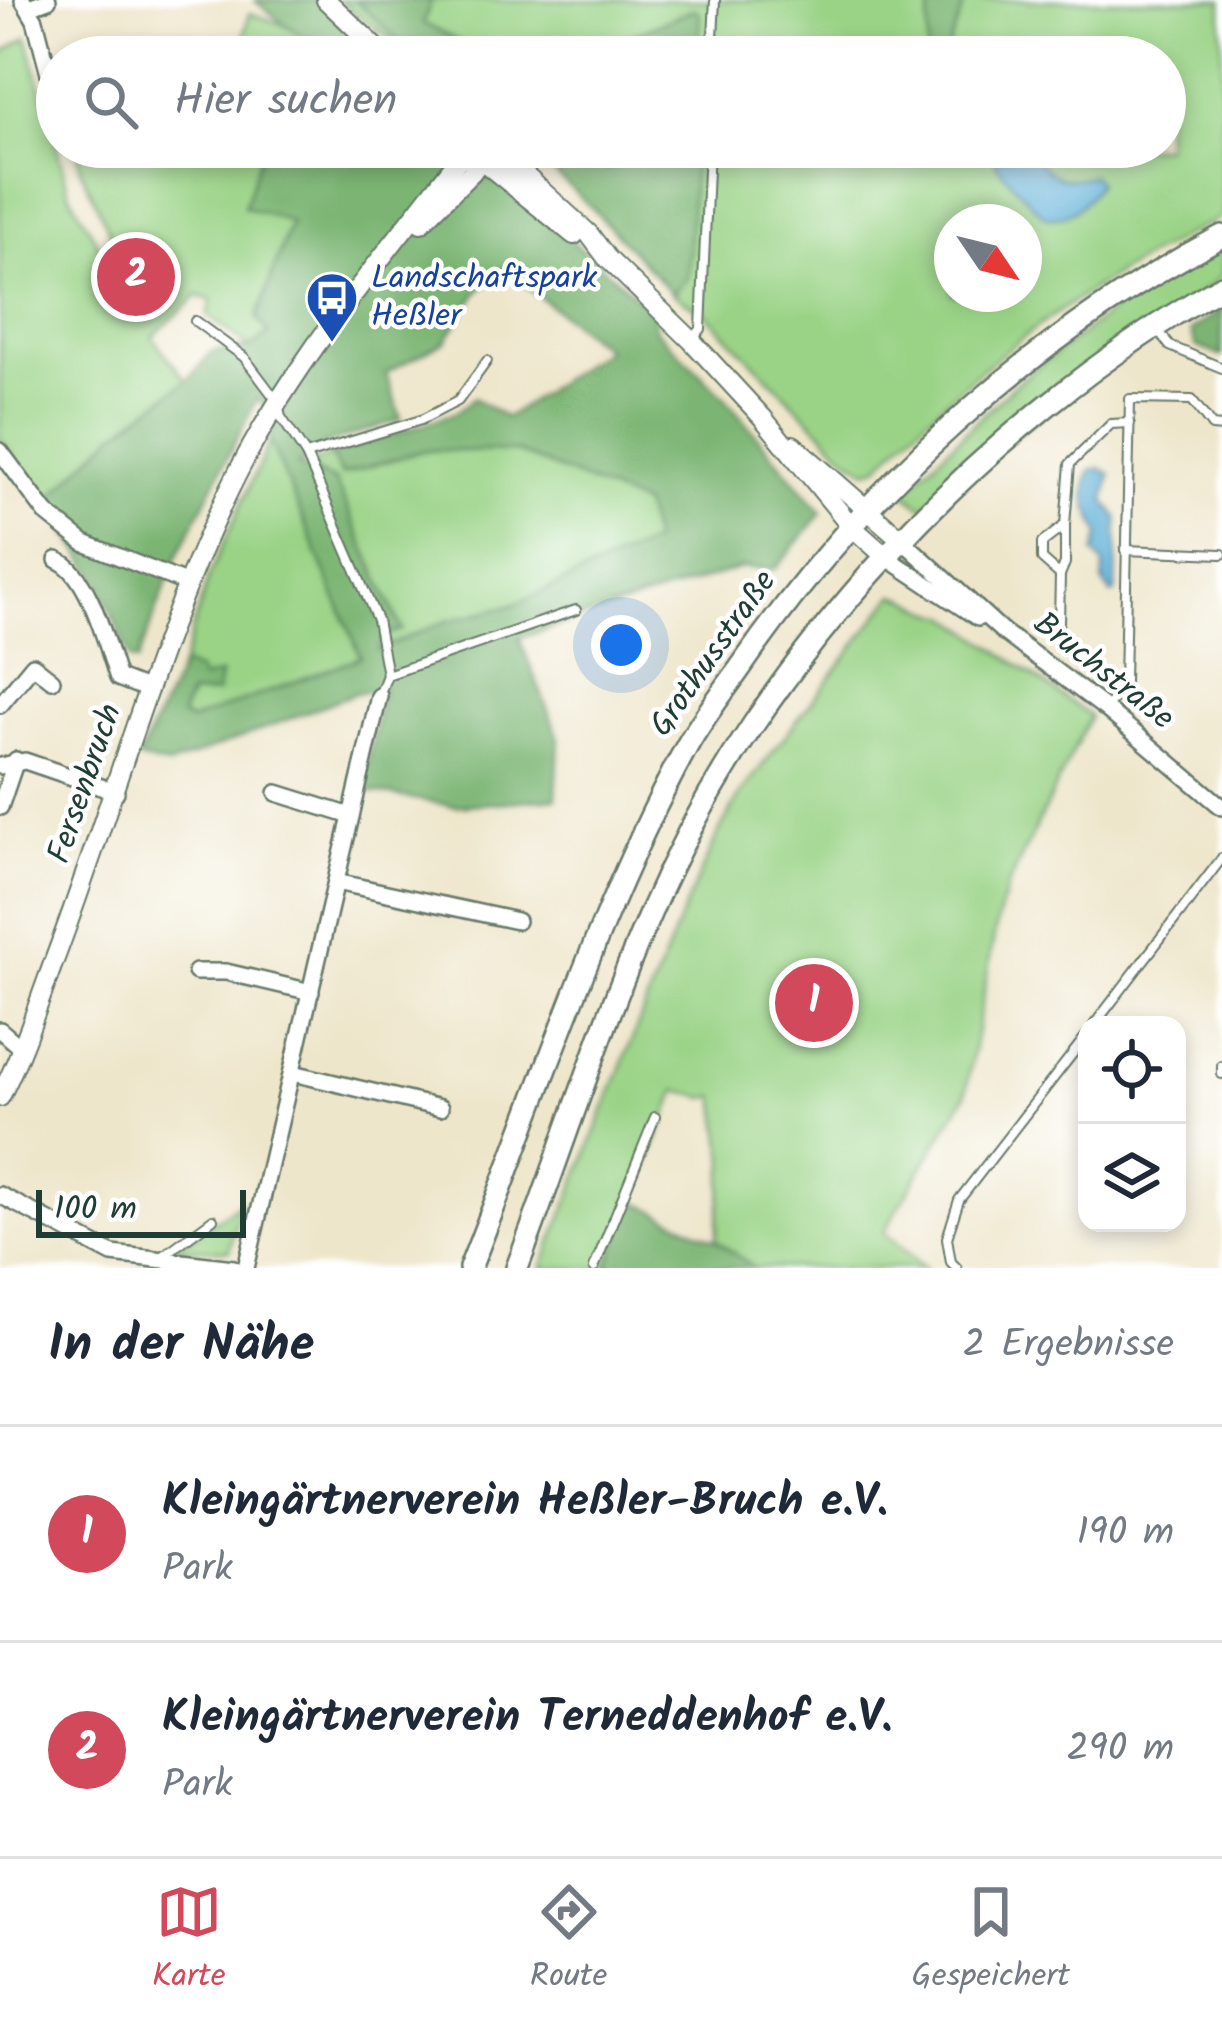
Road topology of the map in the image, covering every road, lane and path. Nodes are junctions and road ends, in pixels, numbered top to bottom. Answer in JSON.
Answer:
{"nodes":[{"id":1,"x":48,"y":0,"type":"edge"},
{"id":2,"x":326,"y":0,"type":"edge"},
{"id":3,"x":715,"y":0,"type":"edge"},
{"id":4,"x":26,"y":4,"type":"edge"},
{"id":5,"x":36,"y":36,"type":"edge"},
{"id":6,"x":364,"y":36,"type":"edge"},
{"id":7,"x":713,"y":36,"type":"edge"},
{"id":8,"x":465,"y":168,"type":"edge"},
{"id":9,"x":502,"y":168,"type":"edge"},
{"id":10,"x":708,"y":168,"type":"edge"},
{"id":11,"x":1222,"y":236,"type":"edge"},
{"id":12,"x":1222,"y":286,"type":"edge"},
{"id":13,"x":195,"y":321,"type":"dead end"},
{"id":14,"x":1155,"y":326,"type":"junction"},
{"id":15,"x":692,"y":340,"type":"junction"},
{"id":16,"x":487,"y":361,"type":"dead end"},
{"id":17,"x":1222,"y":368,"type":"edge"},
{"id":18,"x":277,"y":401,"type":"junction"},
{"id":19,"x":1130,"y":423,"type":"junction"},
{"id":20,"x":1222,"y":427,"type":"edge"},
{"id":21,"x":0,"y":451,"type":"edge"},
{"id":22,"x":306,"y":455,"type":"junction"},
{"id":23,"x":859,"y":518,"type":"junction"},
{"id":24,"x":1065,"y":525,"type":"junction"},
{"id":25,"x":902,"y":540,"type":"junction"},
{"id":26,"x":1125,"y":550,"type":"junction"},
{"id":27,"x":1222,"y":554,"type":"edge"},
{"id":28,"x":886,"y":557,"type":"junction"},
{"id":29,"x":58,"y":560,"type":"dead end"},
{"id":30,"x":1060,"y":575,"type":"junction"},
{"id":31,"x":188,"y":584,"type":"junction"},
{"id":32,"x":576,"y":610,"type":"dead end"},
{"id":33,"x":1059,"y":622,"type":"dead end"},
{"id":34,"x":1002,"y":631,"type":"junction"},
{"id":35,"x":387,"y":675,"type":"junction"},
{"id":36,"x":52,"y":680,"type":"dead end"},
{"id":37,"x":149,"y":690,"type":"junction"},
{"id":38,"x":379,"y":696,"type":"joint"},
{"id":39,"x":0,"y":705,"type":"edge"},
{"id":40,"x":1106,"y":709,"type":"junction"},
{"id":41,"x":8,"y":763,"type":"edge"},
{"id":42,"x":116,"y":792,"type":"junction"},
{"id":43,"x":277,"y":793,"type":"dead end"},
{"id":44,"x":0,"y":807,"type":"edge"},
{"id":45,"x":1222,"y":807,"type":"edge"},
{"id":46,"x":351,"y":816,"type":"junction"},
{"id":47,"x":1222,"y":858,"type":"edge"},
{"id":48,"x":336,"y":882,"type":"junction"},
{"id":49,"x":517,"y":921,"type":"dead end"},
{"id":50,"x":196,"y":972,"type":"dead end"},
{"id":51,"x":311,"y":992,"type":"junction"},
{"id":52,"x":1101,"y":1016,"type":"edge"},
{"id":53,"x":0,"y":1030,"type":"edge"},
{"id":54,"x":1078,"y":1047,"type":"edge"},
{"id":55,"x":21,"y":1048,"type":"junction"},
{"id":56,"x":292,"y":1073,"type":"junction"},
{"id":57,"x":0,"y":1097,"type":"edge"},
{"id":58,"x":440,"y":1108,"type":"dead end"},
{"id":59,"x":655,"y":1117,"type":"dead end"},
{"id":60,"x":0,"y":1196,"type":"edge"},
{"id":61,"x":212,"y":1219,"type":"dead end"},
{"id":62,"x":157,"y":1260,"type":"junction"},
{"id":63,"x":107,"y":1261,"type":"edge"},
{"id":64,"x":234,"y":1268,"type":"edge"},
{"id":65,"x":246,"y":1268,"type":"edge"},
{"id":66,"x":470,"y":1268,"type":"edge"},
{"id":67,"x":518,"y":1268,"type":"edge"},
{"id":68,"x":594,"y":1268,"type":"edge"},
{"id":69,"x":957,"y":1268,"type":"edge"}],
"edges":[{"from":1,"to":4,"type":"street"},
{"from":2,"to":6,"type":"street"},
{"from":3,"to":7,"type":"lane"},
{"from":4,"to":5,"type":"street"},
{"from":8,"to":18,"type":"street","name":"Fersenbruch"},
{"from":9,"to":15,"type":"street"},
{"from":10,"to":15,"type":"lane"},
{"from":11,"to":23,"type":"main road","name":"Grothusstraße"},
{"from":12,"to":14,"type":"main road"},
{"from":13,"to":18,"type":"lane"},
{"from":14,"to":17,"type":"lane"},
{"from":14,"to":25,"type":"main road"},
{"from":15,"to":23,"type":"street"},
{"from":16,"to":22,"type":"lane"},
{"from":18,"to":22,"type":"lane"},
{"from":18,"to":31,"type":"street","name":"Fersenbruch"},
{"from":19,"to":20,"type":"lane"},
{"from":19,"to":24,"type":"lane"},
{"from":19,"to":26,"type":"lane"},
{"from":21,"to":31,"type":"street"},
{"from":22,"to":35,"type":"lane"},
{"from":23,"to":25,"type":"street"},
{"from":23,"to":28,"type":"street"},
{"from":23,"to":66,"type":"main road","name":"Grothusstraße"},
{"from":24,"to":30,"type":"lane"},
{"from":24,"to":30,"type":"lane"},
{"from":25,"to":28,"type":"main road"},
{"from":25,"to":34,"type":"street","name":"Bruchstraße"},
{"from":26,"to":27,"type":"lane"},
{"from":26,"to":40,"type":"lane"},
{"from":28,"to":34,"type":"street","name":"Bruchstraße"},
{"from":28,"to":67,"type":"main road"},
{"from":29,"to":37,"type":"street","name":"Fersenbruch"},
{"from":30,"to":33,"type":"lane"},
{"from":31,"to":37,"type":"street","name":"Fersenbruch"},
{"from":32,"to":35,"type":"lane"},
{"from":34,"to":40,"type":"street","name":"Bruchstraße"},
{"from":35,"to":38,"type":"lane"},
{"from":36,"to":39,"type":"street"},
{"from":37,"to":42,"type":"street","name":"Fersenbruch"},
{"from":38,"to":46,"type":"street"},
{"from":40,"to":45,"type":"street","name":"Bruchstraße"},
{"from":41,"to":42,"type":"street"},
{"from":41,"to":44,"type":"street"},
{"from":42,"to":55,"type":"street","name":"Fersenbruch"},
{"from":43,"to":46,"type":"street"},
{"from":46,"to":48,"type":"street"},
{"from":47,"to":52,"type":"lane"},
{"from":48,"to":49,"type":"street"},
{"from":48,"to":51,"type":"street"},
{"from":50,"to":51,"type":"street"},
{"from":51,"to":56,"type":"street"},
{"from":53,"to":55,"type":"street"},
{"from":54,"to":69,"type":"lane"},
{"from":55,"to":57,"type":"street","name":"Fersenbruch"},
{"from":56,"to":58,"type":"street"},
{"from":56,"to":65,"type":"street"},
{"from":59,"to":68,"type":"lane"},
{"from":60,"to":63,"type":"street"},
{"from":61,"to":62,"type":"lane"},
{"from":62,"to":63,"type":"street"},
{"from":62,"to":64,"type":"street"}]}
